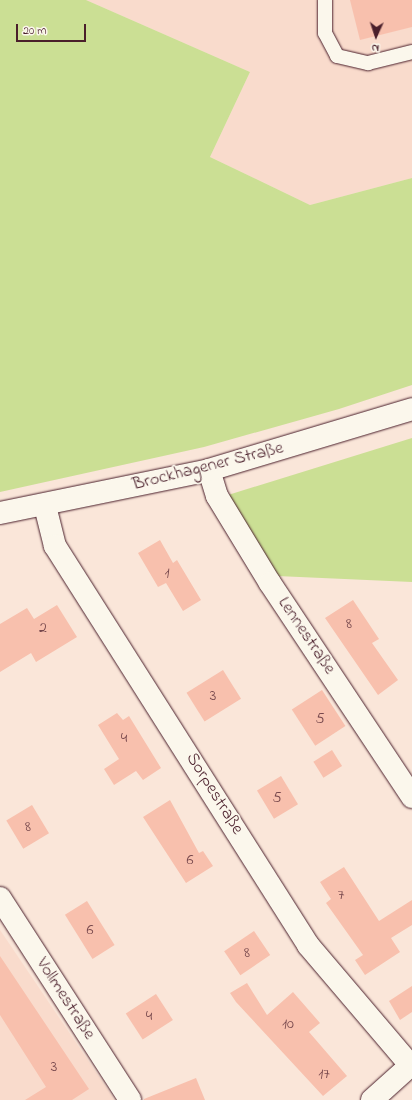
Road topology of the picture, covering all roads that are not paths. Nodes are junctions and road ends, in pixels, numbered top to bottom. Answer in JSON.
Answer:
{"nodes":[{"id":1,"x":325,"y":0,"type":"edge"},
{"id":2,"x":412,"y":52,"type":"edge"},
{"id":3,"x":412,"y":409,"type":"edge"},
{"id":4,"x":209,"y":470,"type":"junction"},
{"id":5,"x":45,"y":506,"type":"junction"},
{"id":6,"x":0,"y":513,"type":"edge"},
{"id":7,"x":412,"y":797,"type":"edge"},
{"id":8,"x":0,"y":898,"type":"edge"},
{"id":9,"x":411,"y":1064,"type":"edge"},
{"id":10,"x":130,"y":1100,"type":"edge"},
{"id":11,"x":372,"y":1100,"type":"edge"}],
"edges":[{"from":1,"to":2,"type":"lane"},
{"from":3,"to":4,"type":"street","name":"Brockhagener Straße"},
{"from":4,"to":5,"type":"street","name":"Brockhagener Straße"},
{"from":4,"to":7,"type":"street","name":"Lennestraße"},
{"from":5,"to":6,"type":"street","name":"Brockhagener Straße"},
{"from":5,"to":9,"type":"street","name":"Sorpestraße"},
{"from":8,"to":10,"type":"street","name":"Vollmestraße"},
{"from":9,"to":11,"type":"street"}]}
